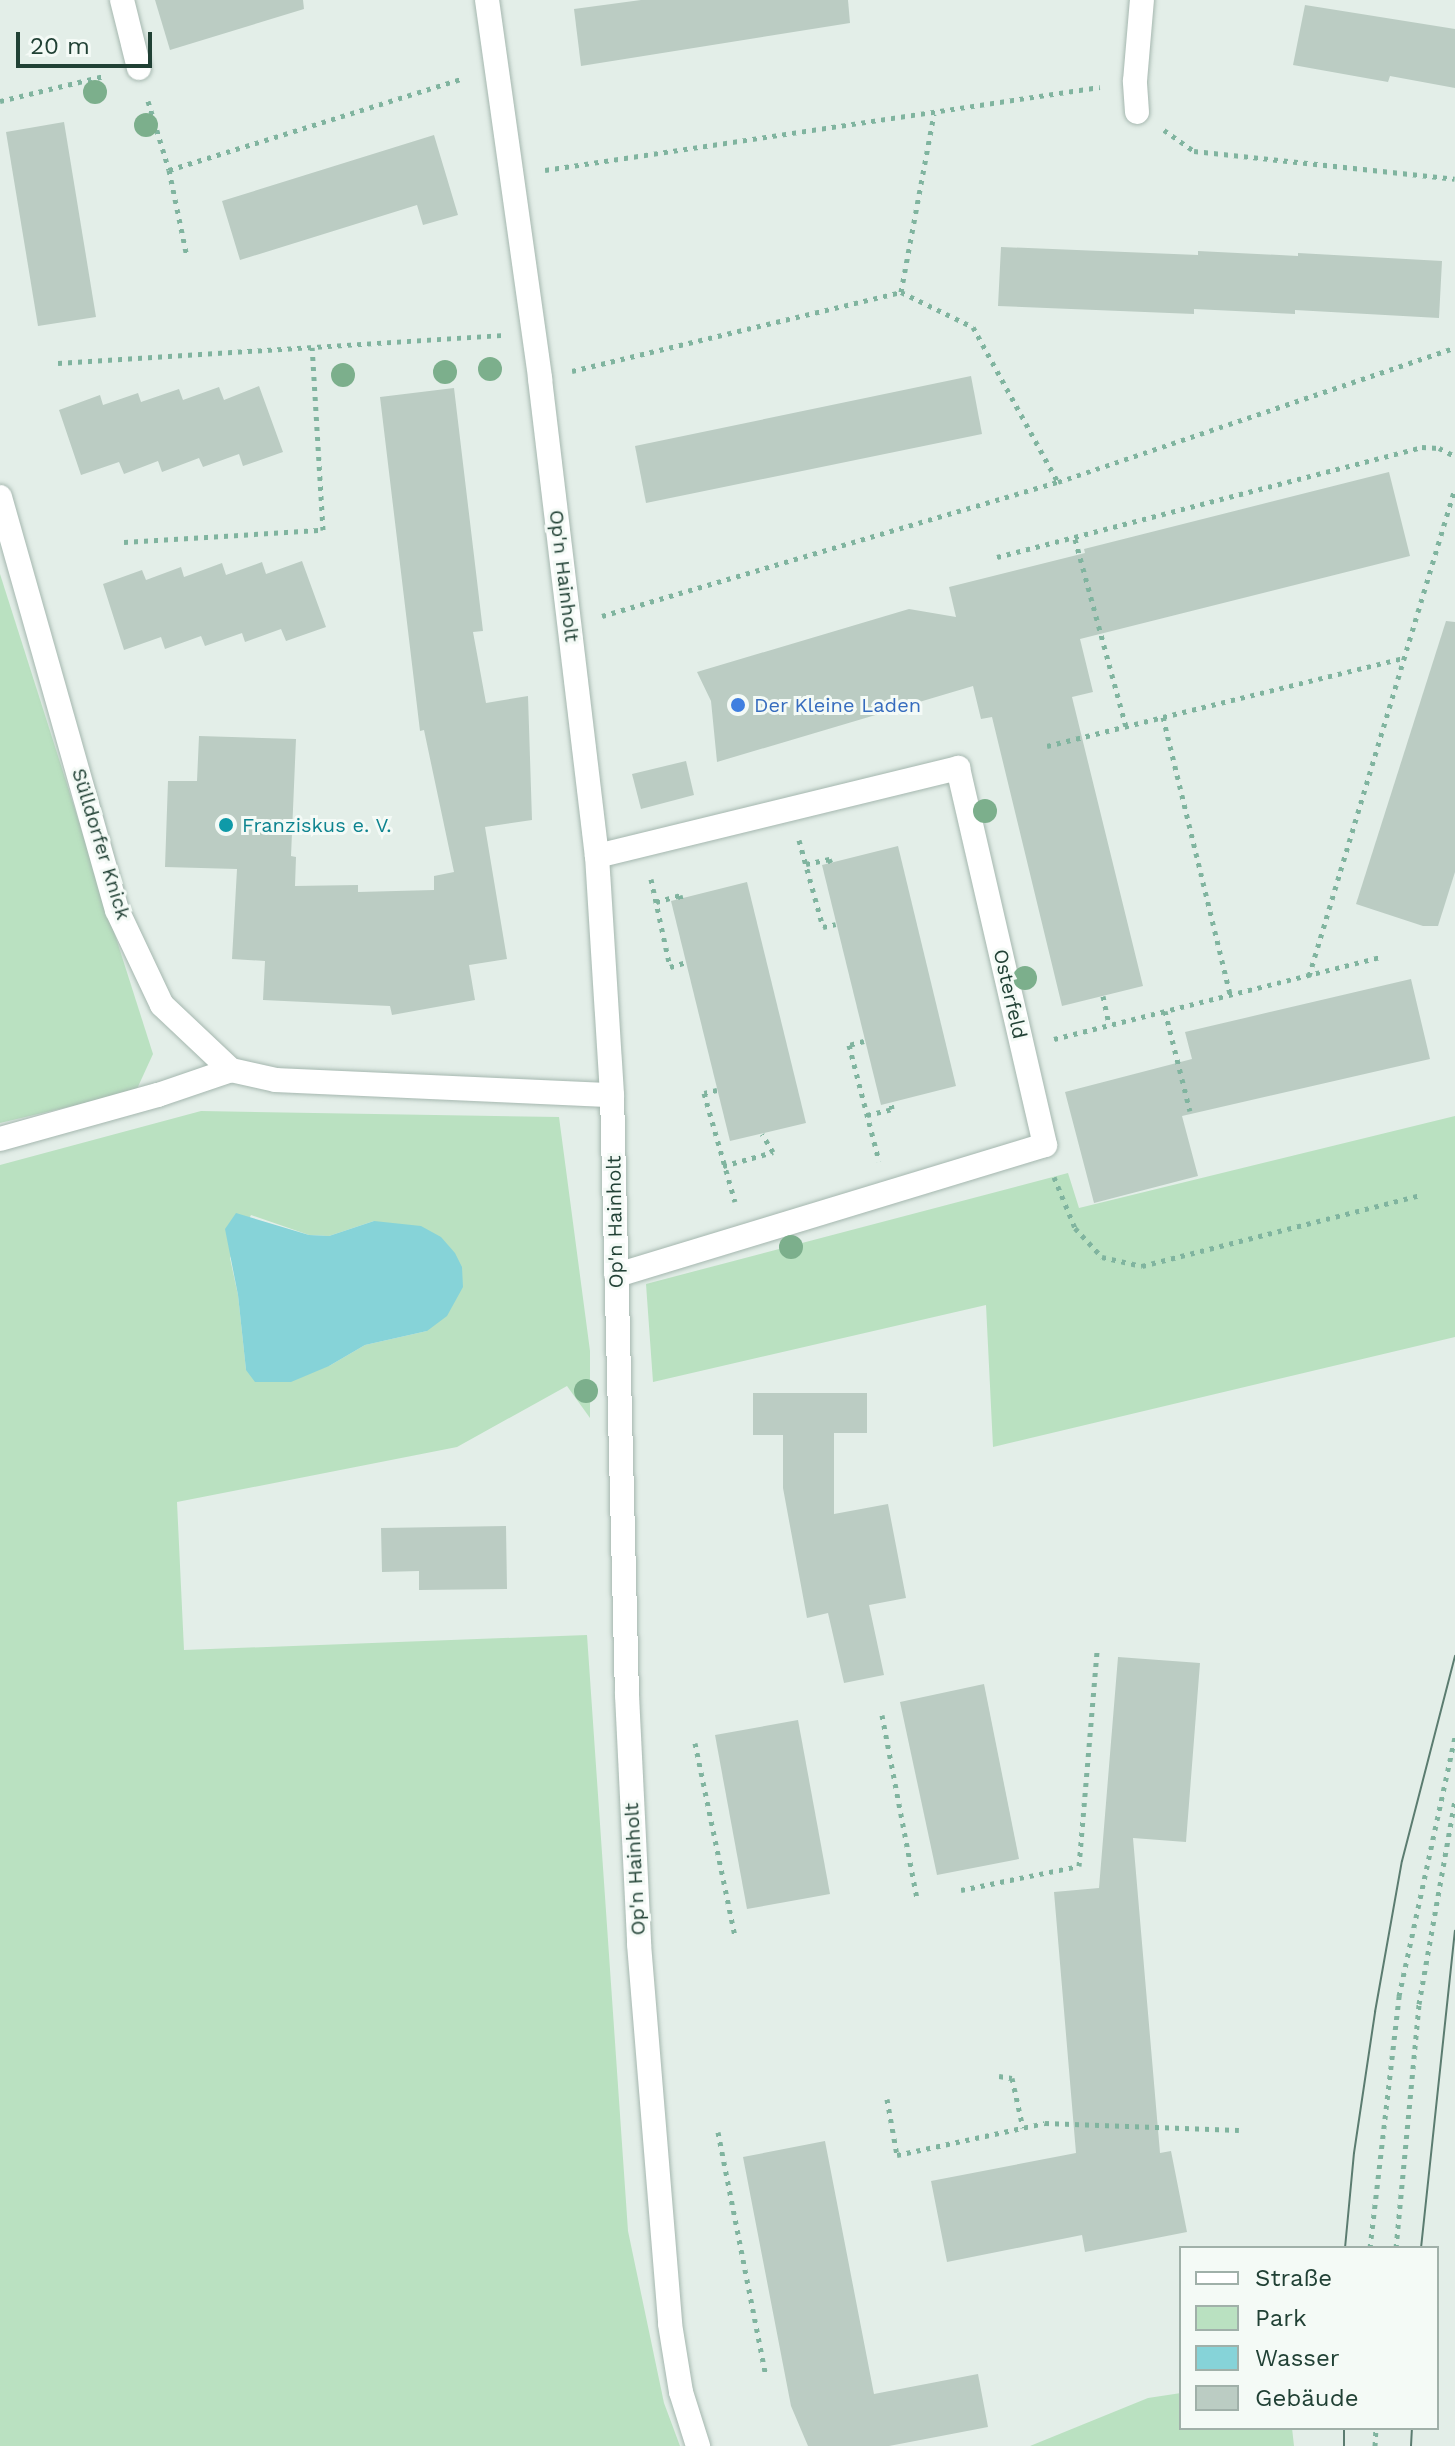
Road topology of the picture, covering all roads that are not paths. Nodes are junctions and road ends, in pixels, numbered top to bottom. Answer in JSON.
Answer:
{"nodes":[{"id":1,"x":122,"y":0,"type":"edge"},
{"id":2,"x":487,"y":0,"type":"edge"},
{"id":3,"x":1142,"y":0,"type":"edge"},
{"id":4,"x":139,"y":68,"type":"road end"},
{"id":5,"x":1137,"y":112,"type":"road end"},
{"id":6,"x":0,"y":497,"type":"edge"},
{"id":7,"x":597,"y":856,"type":"junction"},
{"id":8,"x":231,"y":1070,"type":"junction"},
{"id":9,"x":612,"y":1095,"type":"junction"},
{"id":10,"x":0,"y":1139,"type":"edge"},
{"id":11,"x":616,"y":1275,"type":"junction"},
{"id":12,"x":698,"y":2446,"type":"edge"}],
"edges":[{"from":1,"to":4,"type":"street"},
{"from":2,"to":7,"type":"street","name":"Op'n Hainholt"},
{"from":3,"to":5,"type":"street"},
{"from":6,"to":8,"type":"street","name":"Sülldorfer Knick"},
{"from":7,"to":9,"type":"street","name":"Op'n Hainholt"},
{"from":7,"to":11,"type":"street","name":"Osterfeld"},
{"from":8,"to":9,"type":"street"},
{"from":8,"to":10,"type":"street"},
{"from":9,"to":11,"type":"street","name":"Op'n Hainholt"},
{"from":11,"to":12,"type":"street","name":"Op'n Hainholt"}]}
